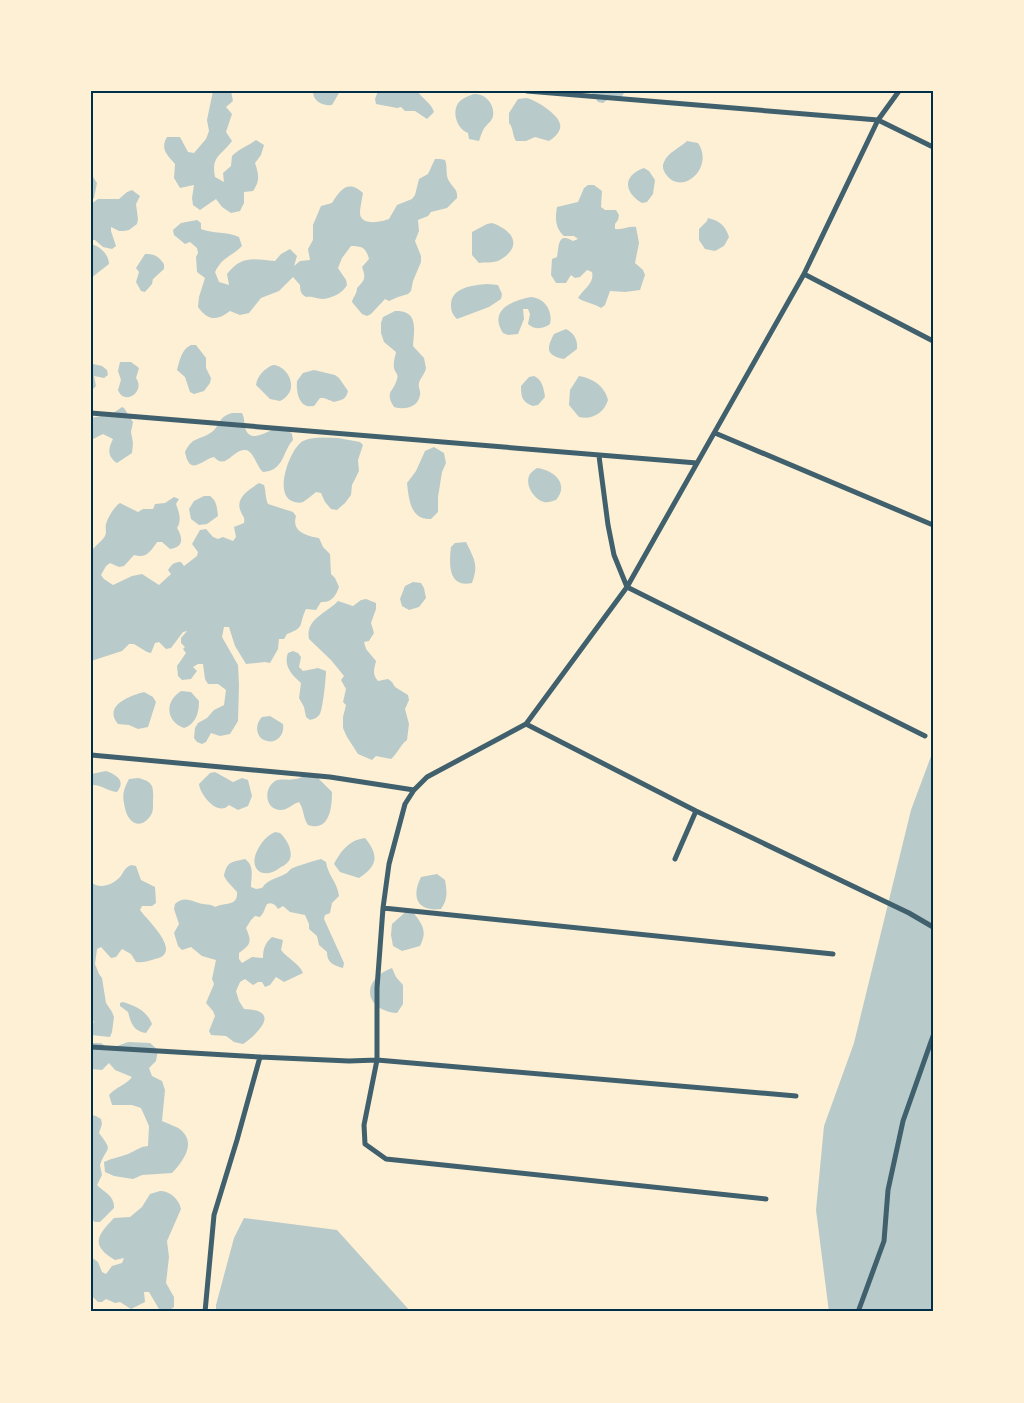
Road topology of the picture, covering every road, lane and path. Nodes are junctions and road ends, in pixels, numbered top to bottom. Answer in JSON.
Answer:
{"nodes":[{"id":1,"x":527,"y":91,"type":"edge"},
{"id":2,"x":899,"y":91,"type":"edge"},
{"id":3,"x":878,"y":120,"type":"junction"},
{"id":4,"x":933,"y":147,"type":"edge"},
{"id":5,"x":804,"y":274,"type":"junction"},
{"id":6,"x":933,"y":341,"type":"edge"},
{"id":7,"x":91,"y":413,"type":"edge"},
{"id":8,"x":715,"y":433,"type":"junction"},
{"id":9,"x":599,"y":456,"type":"junction"},
{"id":10,"x":697,"y":463,"type":"junction"},
{"id":11,"x":933,"y":525,"type":"edge"},
{"id":12,"x":627,"y":587,"type":"junction"},
{"id":13,"x":526,"y":724,"type":"junction"},
{"id":14,"x":924,"y":736,"type":"dead end"},
{"id":15,"x":91,"y":755,"type":"edge"},
{"id":16,"x":414,"y":790,"type":"junction"},
{"id":17,"x":696,"y":811,"type":"junction"},
{"id":18,"x":674,"y":859,"type":"dead end"},
{"id":19,"x":383,"y":908,"type":"junction"},
{"id":20,"x":933,"y":927,"type":"edge"},
{"id":21,"x":834,"y":954,"type":"dead end"},
{"id":22,"x":933,"y":1036,"type":"edge"},
{"id":23,"x":91,"y":1047,"type":"edge"},
{"id":24,"x":260,"y":1058,"type":"junction"},
{"id":25,"x":376,"y":1060,"type":"junction"},
{"id":26,"x":796,"y":1096,"type":"dead end"},
{"id":27,"x":766,"y":1198,"type":"dead end"},
{"id":28,"x":205,"y":1312,"type":"edge"},
{"id":29,"x":858,"y":1312,"type":"edge"}],
"edges":[{"from":1,"to":3,"type":"street"},
{"from":2,"to":3,"type":"street"},
{"from":3,"to":4,"type":"street"},
{"from":3,"to":5,"type":"street"},
{"from":5,"to":6,"type":"street"},
{"from":5,"to":8,"type":"street"},
{"from":7,"to":9,"type":"street"},
{"from":8,"to":10,"type":"street"},
{"from":8,"to":11,"type":"street"},
{"from":9,"to":10,"type":"street"},
{"from":9,"to":12,"type":"street"},
{"from":10,"to":12,"type":"street"},
{"from":12,"to":13,"type":"street"},
{"from":12,"to":14,"type":"street"},
{"from":13,"to":16,"type":"street"},
{"from":13,"to":17,"type":"street"},
{"from":15,"to":16,"type":"street"},
{"from":16,"to":19,"type":"street"},
{"from":17,"to":18,"type":"street"},
{"from":17,"to":20,"type":"street"},
{"from":19,"to":21,"type":"street"},
{"from":19,"to":25,"type":"street"},
{"from":22,"to":29,"type":"street"},
{"from":23,"to":24,"type":"street"},
{"from":24,"to":25,"type":"street"},
{"from":24,"to":28,"type":"street"},
{"from":25,"to":26,"type":"street"},
{"from":25,"to":27,"type":"street"}]}
